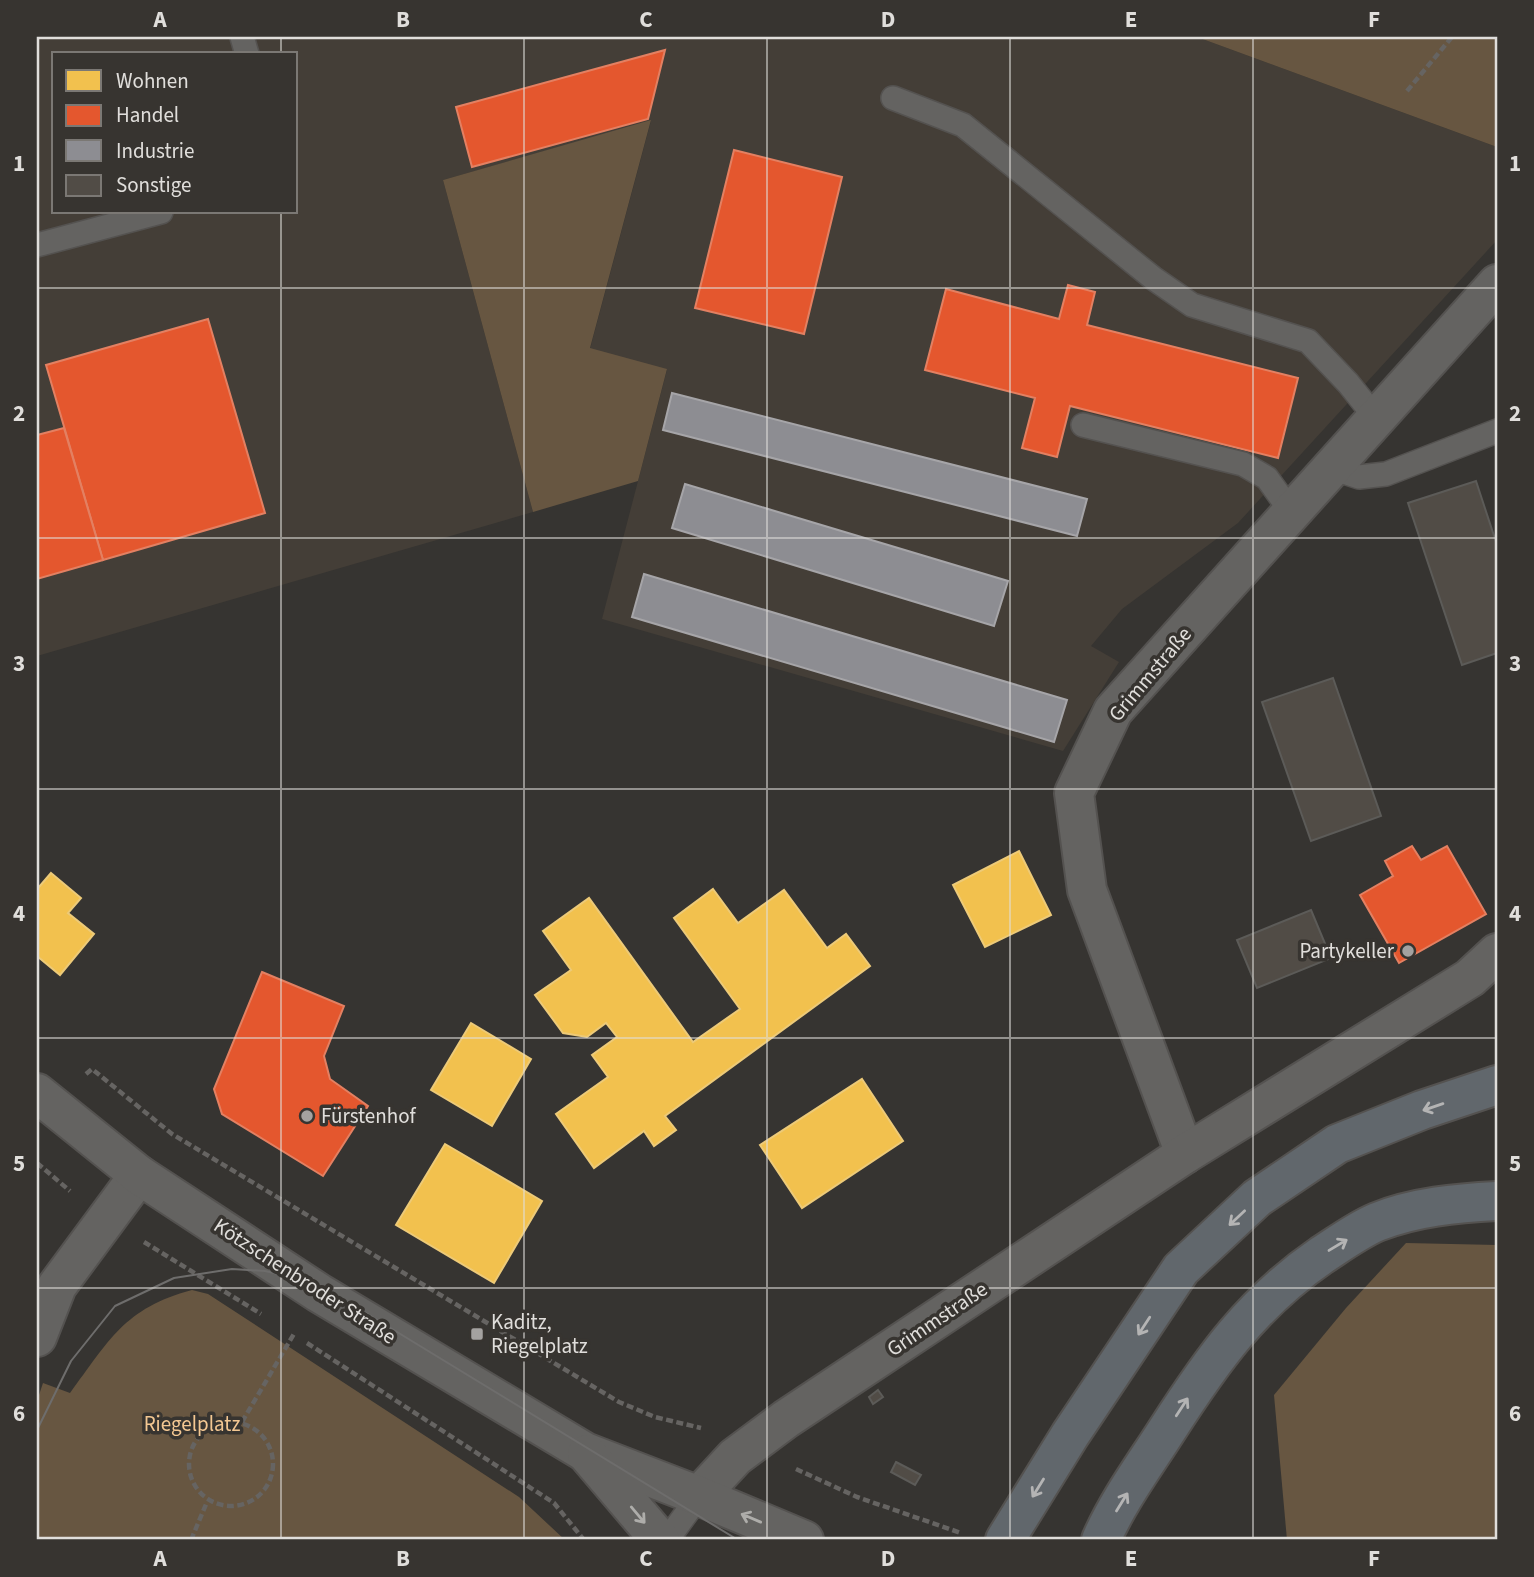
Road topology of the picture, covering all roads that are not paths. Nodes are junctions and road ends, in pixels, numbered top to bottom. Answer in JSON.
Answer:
{"nodes":[{"id":1,"x":893,"y":98,"type":"dead end"},
{"id":2,"x":154,"y":214,"type":"edge"},
{"id":3,"x":37,"y":246,"type":"edge"},
{"id":4,"x":1497,"y":284,"type":"edge"},
{"id":5,"x":1376,"y":418,"type":"junction"},
{"id":6,"x":1083,"y":425,"type":"dead end"},
{"id":7,"x":1497,"y":431,"type":"edge"},
{"id":8,"x":1332,"y":468,"type":"junction"},
{"id":9,"x":1292,"y":513,"type":"junction"},
{"id":10,"x":1497,"y":953,"type":"edge"},
{"id":11,"x":1497,"y":1085,"type":"edge"},
{"id":12,"x":44,"y":1099,"type":"edge"},
{"id":13,"x":1185,"y":1154,"type":"junction"},
{"id":14,"x":139,"y":1175,"type":"junction"},
{"id":15,"x":1497,"y":1202,"type":"edge"},
{"id":16,"x":37,"y":1337,"type":"edge"},
{"id":17,"x":586,"y":1452,"type":"junction"},
{"id":18,"x":699,"y":1496,"type":"junction"},
{"id":19,"x":660,"y":1540,"type":"edge"},
{"id":20,"x":667,"y":1540,"type":"edge"},
{"id":21,"x":804,"y":1540,"type":"edge"},
{"id":22,"x":1005,"y":1540,"type":"edge"},
{"id":23,"x":1101,"y":1540,"type":"edge"}],
"edges":[{"from":1,"to":5,"type":"lane"},
{"from":2,"to":3,"type":"lane"},
{"from":4,"to":5,"type":"street","name":"Grimmstraße"},
{"from":5,"to":8,"type":"street","name":"Grimmstraße"},
{"from":6,"to":9,"type":"lane"},
{"from":7,"to":8,"type":"lane"},
{"from":8,"to":9,"type":"street","name":"Grimmstraße"},
{"from":9,"to":13,"type":"street","name":"Grimmstraße"},
{"from":10,"to":13,"type":"street","name":"Grimmstraße"},
{"from":11,"to":22,"type":"highway","one_way":true},
{"from":12,"to":14,"type":"street","name":"Kötzschenbroder Straße"},
{"from":13,"to":18,"type":"street","name":"Grimmstraße"},
{"from":14,"to":16,"type":"street"},
{"from":14,"to":17,"type":"street","name":"Kötzschenbroder Straße"},
{"from":23,"to":15,"type":"highway","one_way":true},
{"from":17,"to":18,"type":"street","name":"Kötzschenbroder Straße"},
{"from":17,"to":19,"type":"street","name":"Kötzschenbroder Straße","one_way":true},
{"from":18,"to":20,"type":"lane"},
{"from":21,"to":18,"type":"street","name":"Kötzschenbroder Straße","one_way":true}]}
